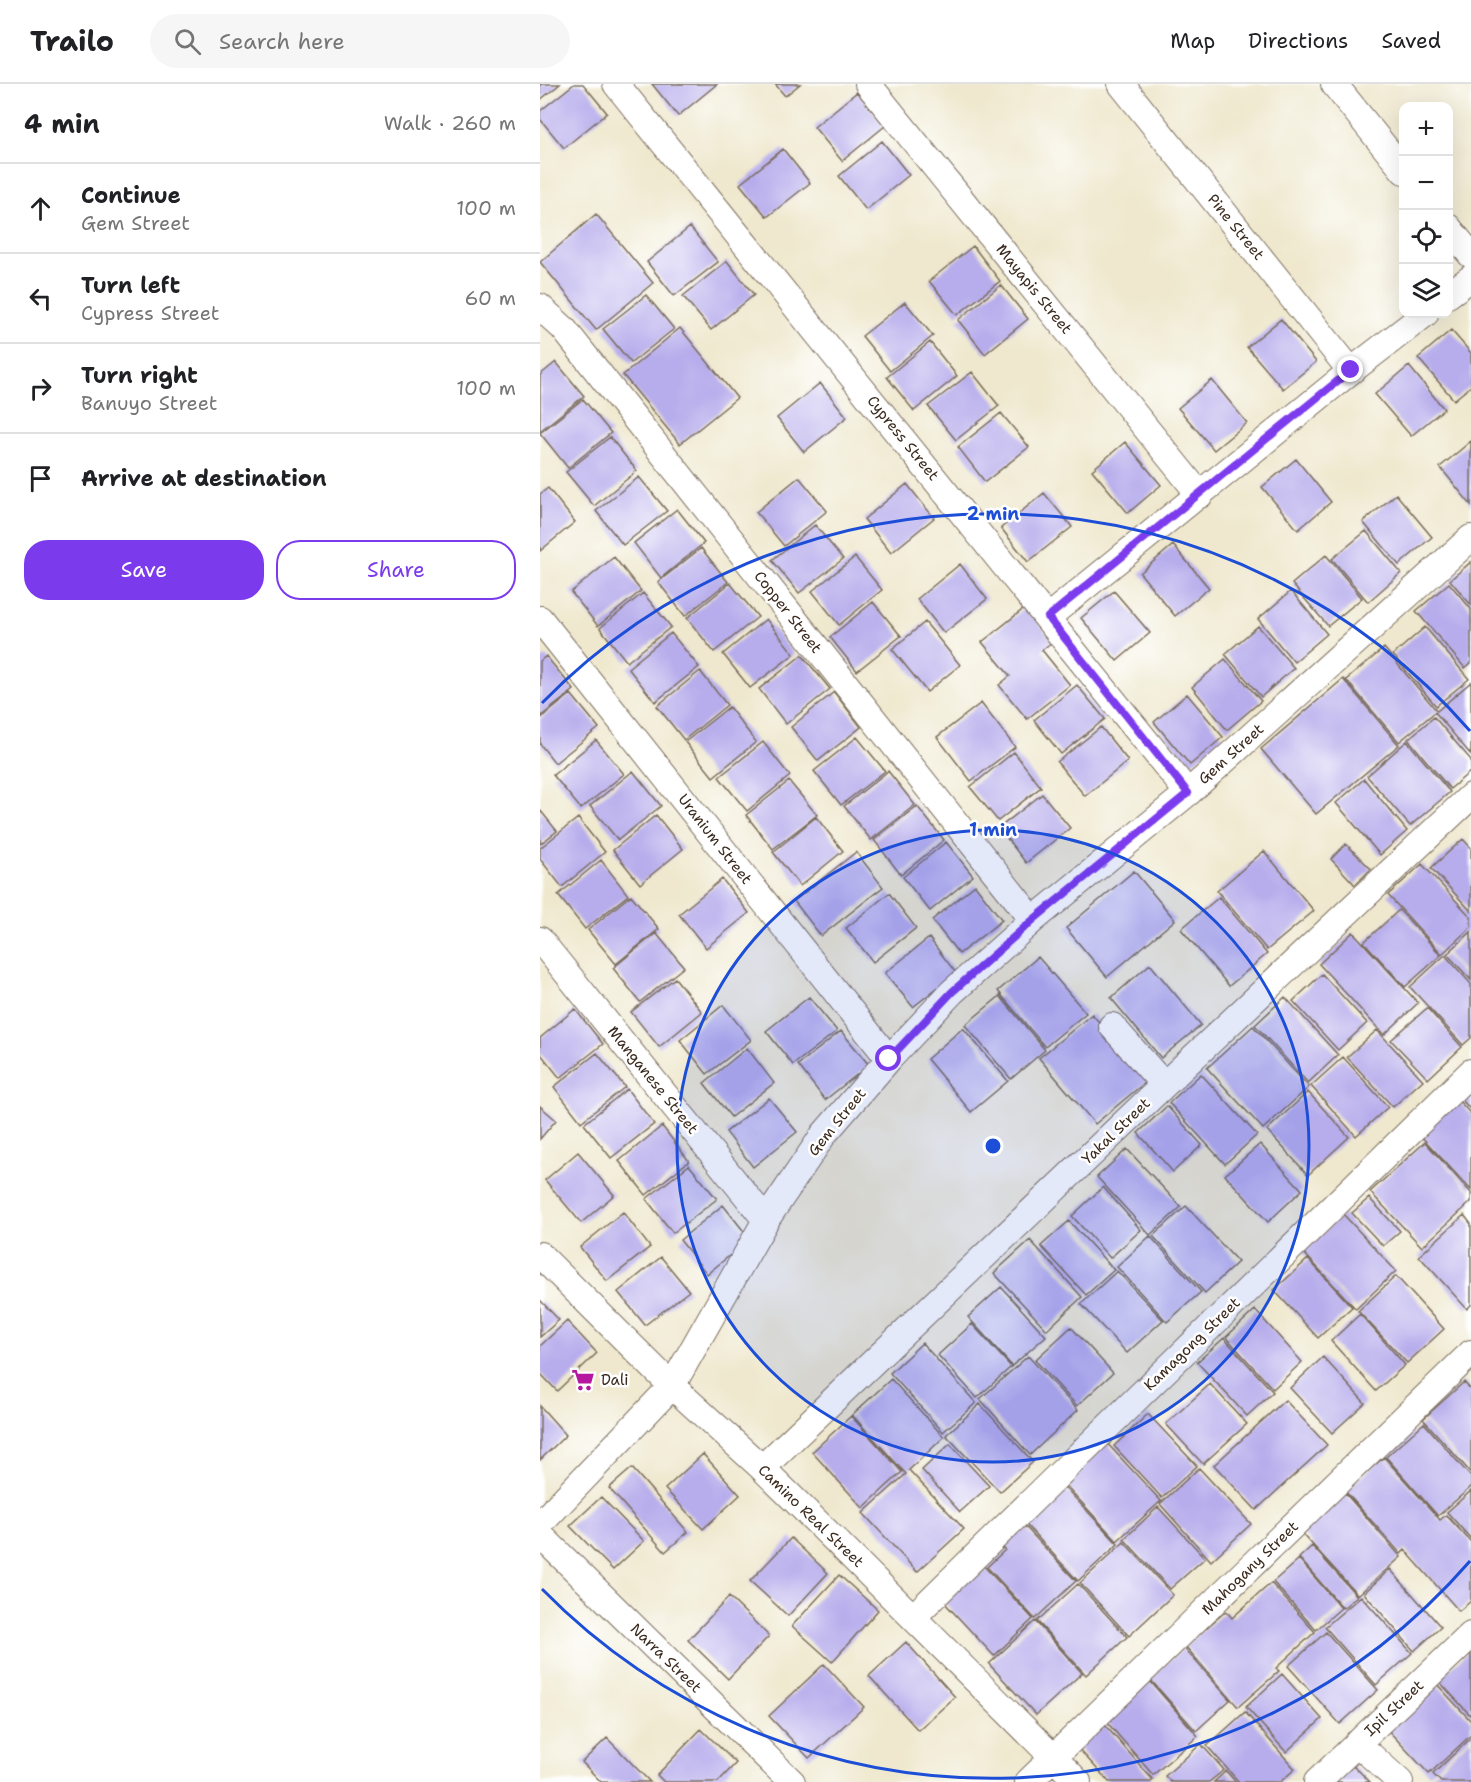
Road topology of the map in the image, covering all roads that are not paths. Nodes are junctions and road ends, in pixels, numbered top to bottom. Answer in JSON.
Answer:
{"nodes":[{"id":1,"x":616,"y":84,"type":"edge"},
{"id":2,"x":868,"y":84,"type":"edge"},
{"id":3,"x":1121,"y":84,"type":"edge"},
{"id":4,"x":1334,"y":84,"type":"edge"},
{"id":5,"x":1399,"y":165,"type":"edge"},
{"id":6,"x":1453,"y":232,"type":"edge"},
{"id":7,"x":1471,"y":255,"type":"edge"},
{"id":8,"x":1471,"y":278,"type":"edge"},
{"id":9,"x":1453,"y":292,"type":"edge"},
{"id":10,"x":540,"y":307,"type":"edge"},
{"id":11,"x":1420,"y":318,"type":"edge"},
{"id":12,"x":1351,"y":370,"type":"junction"},
{"id":13,"x":1200,"y":495,"type":"junction"},
{"id":14,"x":1471,"y":538,"type":"edge"},
{"id":15,"x":1048,"y":617,"type":"junction"},
{"id":16,"x":540,"y":619,"type":"edge"},
{"id":17,"x":1188,"y":793,"type":"junction"},
{"id":18,"x":1471,"y":796,"type":"edge"},
{"id":19,"x":1033,"y":920,"type":"junction"},
{"id":20,"x":540,"y":940,"type":"edge"},
{"id":21,"x":1112,"y":1026,"type":"dead end"},
{"id":22,"x":889,"y":1059,"type":"junction"},
{"id":23,"x":1471,"y":1072,"type":"edge"},
{"id":24,"x":1164,"y":1084,"type":"junction"},
{"id":25,"x":766,"y":1220,"type":"junction"},
{"id":26,"x":540,"y":1255,"type":"edge"},
{"id":27,"x":1471,"y":1353,"type":"edge"},
{"id":28,"x":672,"y":1386,"type":"junction"},
{"id":29,"x":762,"y":1468,"type":"junction"},
{"id":30,"x":540,"y":1524,"type":"edge"},
{"id":31,"x":540,"y":1535,"type":"edge"},
{"id":32,"x":913,"y":1617,"type":"junction"},
{"id":33,"x":1471,"y":1635,"type":"edge"},
{"id":34,"x":1357,"y":1743,"type":"junction"},
{"id":35,"x":1054,"y":1758,"type":"junction"},
{"id":36,"x":792,"y":1782,"type":"edge"},
{"id":37,"x":1028,"y":1782,"type":"edge"},
{"id":38,"x":1078,"y":1782,"type":"edge"},
{"id":39,"x":1317,"y":1782,"type":"edge"},
{"id":40,"x":1400,"y":1782,"type":"edge"}],
"edges":[{"from":1,"to":15,"type":"street","name":"Cypress Street"},
{"from":2,"to":13,"type":"street","name":"Mayapis Street"},
{"from":3,"to":12,"type":"street","name":"Pine Street"},
{"from":4,"to":5,"type":"street"},
{"from":6,"to":7,"type":"street"},
{"from":8,"to":9,"type":"street"},
{"from":10,"to":19,"type":"street","name":"Copper Street"},
{"from":11,"to":12,"type":"street"},
{"from":12,"to":13,"type":"street"},
{"from":13,"to":15,"type":"street"},
{"from":14,"to":17,"type":"street","name":"Gem Street"},
{"from":15,"to":17,"type":"street","name":"Cypress Street"},
{"from":16,"to":22,"type":"street","name":"Uranium Street"},
{"from":17,"to":19,"type":"street","name":"Gem Street"},
{"from":18,"to":24,"type":"street","name":"Yakal Street"},
{"from":19,"to":22,"type":"street","name":"Gem Street"},
{"from":20,"to":25,"type":"street","name":"Manganese Street"},
{"from":21,"to":24,"type":"street"},
{"from":22,"to":25,"type":"street","name":"Gem Street"},
{"from":23,"to":32,"type":"street","name":"Kamagong Street"},
{"from":24,"to":29,"type":"street","name":"Yakal Street"},
{"from":25,"to":28,"type":"street","name":"Gem Street"},
{"from":26,"to":28,"type":"street","name":"Camino Real Street"},
{"from":27,"to":35,"type":"street","name":"Mahogany Street"},
{"from":28,"to":29,"type":"street","name":"Camino Real Street"},
{"from":28,"to":30,"type":"street","name":"Gem Street"},
{"from":29,"to":32,"type":"street","name":"Camino Real Street"},
{"from":31,"to":36,"type":"street","name":"Narra Street"},
{"from":32,"to":35,"type":"street","name":"Camino Real Street"},
{"from":33,"to":34,"type":"street","name":"Ipil Street"},
{"from":34,"to":39,"type":"street","name":"Ipil Street"},
{"from":34,"to":40,"type":"street"},
{"from":35,"to":37,"type":"street","name":"Mahogany Street"},
{"from":35,"to":38,"type":"street","name":"Camino Real Street"}]}
